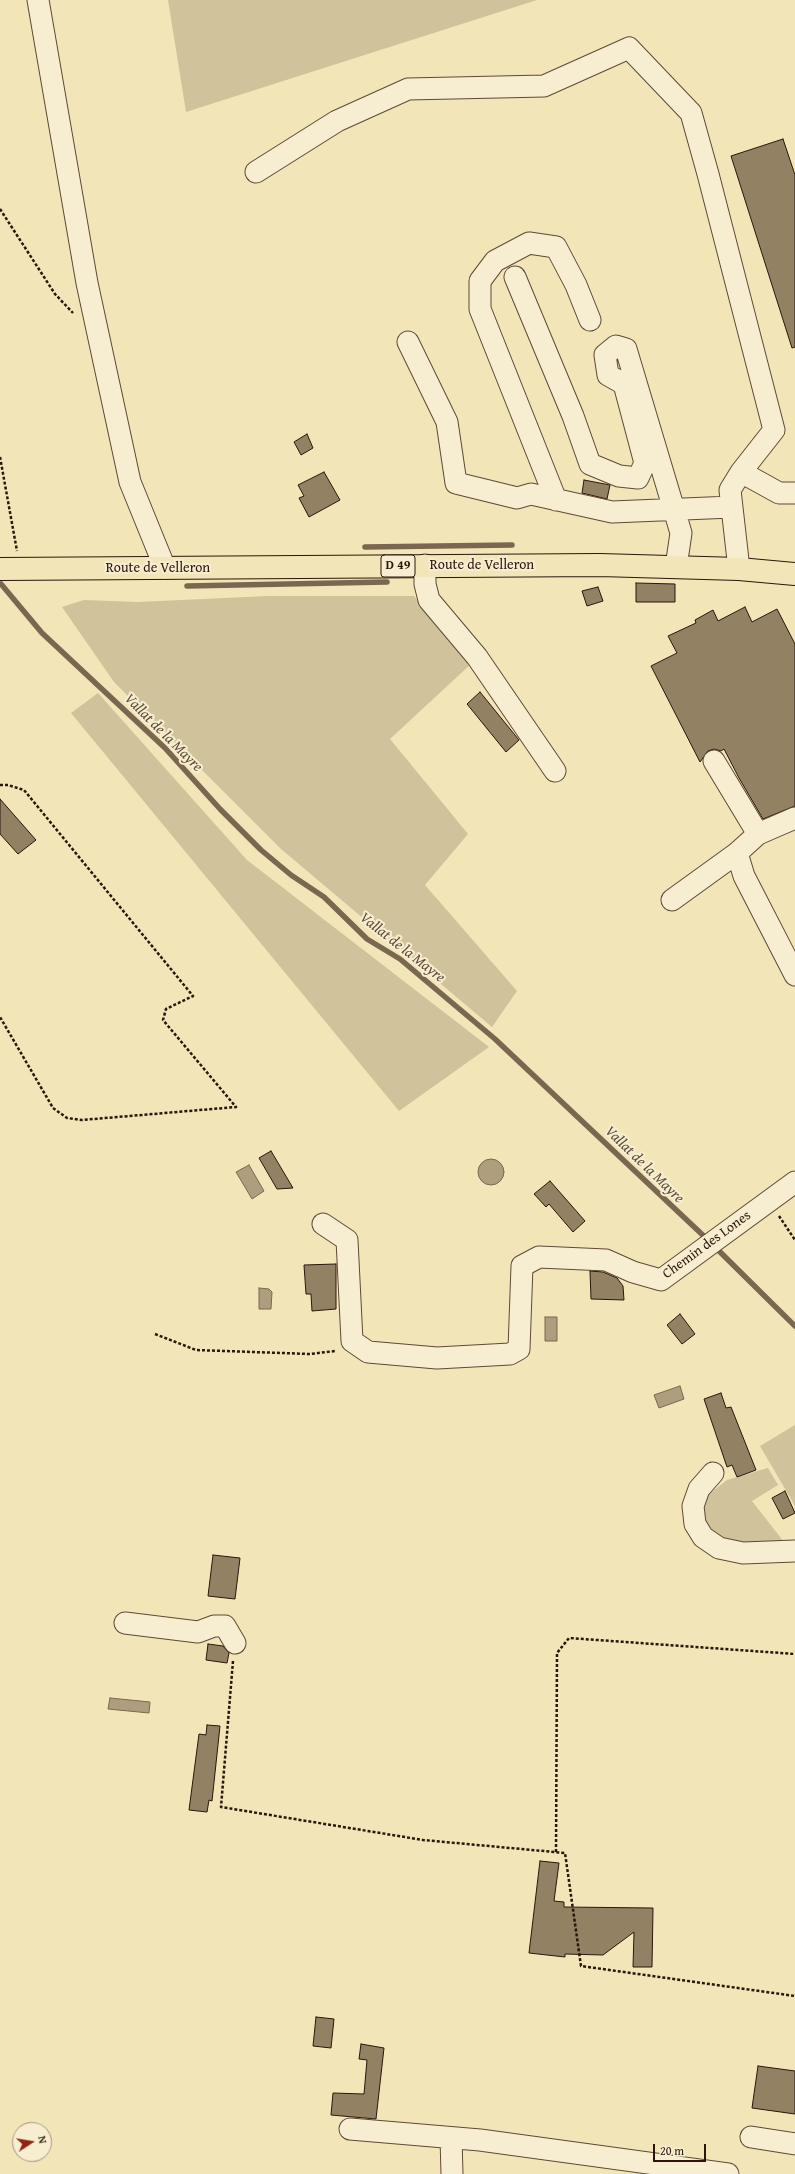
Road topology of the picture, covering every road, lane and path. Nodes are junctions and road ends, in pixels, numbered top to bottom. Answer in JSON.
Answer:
{"nodes":[{"id":1,"x":38,"y":0,"type":"edge"},
{"id":2,"x":256,"y":172,"type":"dead end"},
{"id":3,"x":0,"y":209,"type":"edge"},
{"id":4,"x":515,"y":277,"type":"dead end"},
{"id":5,"x":94,"y":315,"type":"junction"},
{"id":6,"x":590,"y":320,"type":"dead end"},
{"id":7,"x":408,"y":342,"type":"dead end"},
{"id":8,"x":0,"y":457,"type":"edge"},
{"id":9,"x":741,"y":472,"type":"junction"},
{"id":10,"x":795,"y":493,"type":"edge"},
{"id":11,"x":556,"y":500,"type":"junction"},
{"id":12,"x":732,"y":506,"type":"junction"},
{"id":13,"x":674,"y":509,"type":"junction"},
{"id":14,"x":425,"y":565,"type":"junction"},
{"id":15,"x":676,"y":567,"type":"junction"},
{"id":16,"x":165,"y":568,"type":"junction"},
{"id":17,"x":10,"y":569,"type":"edge"},
{"id":18,"x":740,"y":569,"type":"junction"},
{"id":19,"x":795,"y":574,"type":"edge"},
{"id":20,"x":714,"y":761,"type":"dead end"},
{"id":21,"x":555,"y":771,"type":"dead end"},
{"id":22,"x":0,"y":785,"type":"edge"},
{"id":23,"x":795,"y":818,"type":"edge"},
{"id":24,"x":758,"y":834,"type":"junction"},
{"id":25,"x":737,"y":853,"type":"junction"},
{"id":26,"x":672,"y":900,"type":"dead end"},
{"id":27,"x":795,"y":974,"type":"edge"},
{"id":28,"x":0,"y":1017,"type":"edge"},
{"id":29,"x":795,"y":1182,"type":"edge"},
{"id":30,"x":770,"y":1200,"type":"junction"},
{"id":31,"x":322,"y":1224,"type":"dead end"},
{"id":32,"x":795,"y":1240,"type":"edge"},
{"id":33,"x":155,"y":1334,"type":"dead end"},
{"id":34,"x":368,"y":1352,"type":"junction"},
{"id":35,"x":713,"y":1473,"type":"dead end"},
{"id":36,"x":795,"y":1551,"type":"edge"},
{"id":37,"x":125,"y":1623,"type":"dead end"},
{"id":38,"x":235,"y":1643,"type":"joint"},
{"id":39,"x":795,"y":1654,"type":"edge"},
{"id":40,"x":556,"y":1852,"type":"junction"},
{"id":41,"x":795,"y":1996,"type":"edge"},
{"id":42,"x":350,"y":2129,"type":"dead end"},
{"id":43,"x":751,"y":2137,"type":"dead end"},
{"id":44,"x":451,"y":2138,"type":"junction"},
{"id":45,"x":795,"y":2144,"type":"edge"},
{"id":46,"x":452,"y":2174,"type":"edge"},
{"id":47,"x":728,"y":2174,"type":"edge"}],
"edges":[{"from":1,"to":5,"type":"lane"},
{"from":2,"to":9,"type":"lane"},
{"from":3,"to":5,"type":"path"},
{"from":4,"to":13,"type":"lane"},
{"from":5,"to":16,"type":"lane"},
{"from":6,"to":11,"type":"lane"},
{"from":7,"to":11,"type":"lane"},
{"from":8,"to":17,"type":"path"},
{"from":9,"to":10,"type":"lane"},
{"from":9,"to":12,"type":"lane"},
{"from":11,"to":13,"type":"lane"},
{"from":12,"to":13,"type":"lane"},
{"from":12,"to":18,"type":"lane"},
{"from":13,"to":15,"type":"lane"},
{"from":14,"to":15,"type":"main road","name":"Route de Velleron","number":"D 49"},
{"from":14,"to":16,"type":"main road","name":"Route de Velleron","number":"D 49"},
{"from":14,"to":21,"type":"lane"},
{"from":15,"to":18,"type":"main road","name":"Route de Velleron","number":"D 49"},
{"from":16,"to":17,"type":"main road","name":"Route de Velleron","number":"D 49"},
{"from":18,"to":19,"type":"main road","name":"Route de Velleron","number":"D 49"},
{"from":20,"to":24,"type":"lane"},
{"from":22,"to":28,"type":"path"},
{"from":23,"to":24,"type":"lane"},
{"from":24,"to":25,"type":"lane"},
{"from":25,"to":26,"type":"lane"},
{"from":25,"to":27,"type":"lane"},
{"from":29,"to":30,"type":"lane","name":"Chemin des Lones"},
{"from":30,"to":32,"type":"path"},
{"from":30,"to":34,"type":"lane","name":"Chemin des Lones"},
{"from":31,"to":34,"type":"lane"},
{"from":33,"to":34,"type":"path"},
{"from":35,"to":36,"type":"lane"},
{"from":37,"to":38,"type":"lane"},
{"from":38,"to":40,"type":"path"},
{"from":39,"to":40,"type":"path"},
{"from":40,"to":41,"type":"path"},
{"from":42,"to":44,"type":"lane"},
{"from":43,"to":45,"type":"lane"},
{"from":44,"to":46,"type":"lane"},
{"from":44,"to":47,"type":"lane"}]}
